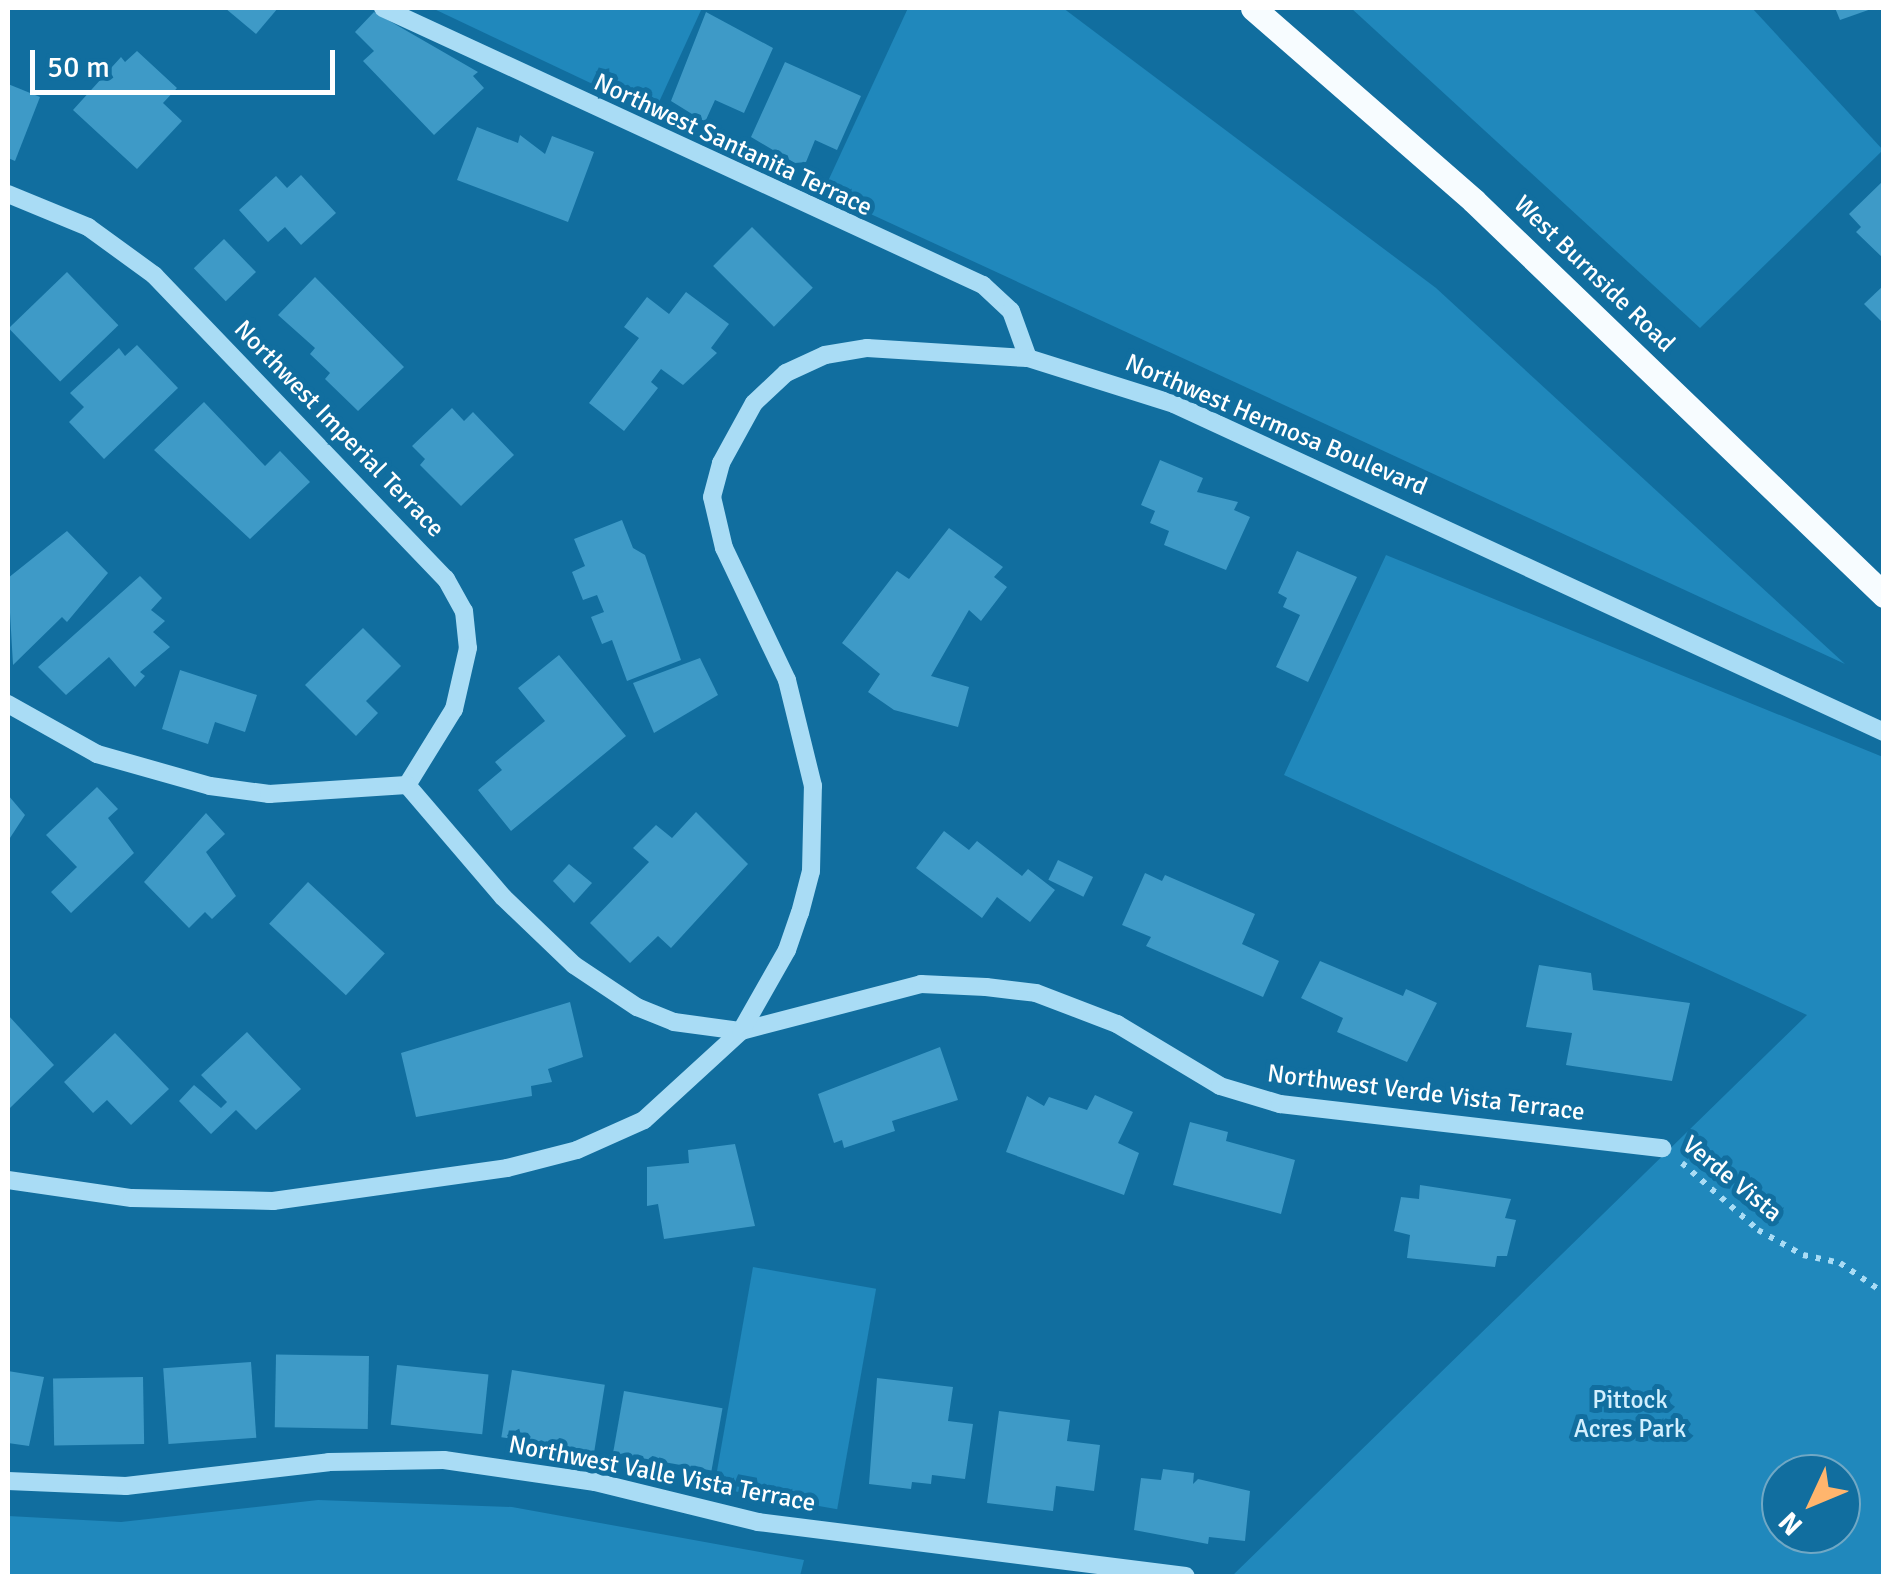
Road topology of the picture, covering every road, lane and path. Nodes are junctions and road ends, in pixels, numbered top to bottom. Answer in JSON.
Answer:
{"nodes":[{"id":1,"x":383,"y":8,"type":"edge"},
{"id":2,"x":1253,"y":8,"type":"edge"},
{"id":3,"x":8,"y":194,"type":"edge"},
{"id":4,"x":1028,"y":358,"type":"junction"},
{"id":5,"x":1884,"y":594,"type":"edge"},
{"id":6,"x":8,"y":704,"type":"edge"},
{"id":7,"x":1884,"y":732,"type":"edge"},
{"id":8,"x":407,"y":784,"type":"junction"},
{"id":9,"x":741,"y":1031,"type":"junction"},
{"id":10,"x":1662,"y":1148,"type":"joint"},
{"id":11,"x":8,"y":1180,"type":"edge"},
{"id":12,"x":1884,"y":1292,"type":"edge"},
{"id":13,"x":8,"y":1481,"type":"edge"},
{"id":14,"x":1186,"y":1576,"type":"edge"}],
"edges":[{"from":1,"to":4,"type":"street","name":"Northwest Santanita Terrace"},
{"from":2,"to":5,"type":"main road","name":"West Burnside Road"},
{"from":3,"to":8,"type":"street","name":"Northwest Imperial Terrace"},
{"from":4,"to":7,"type":"street","name":"Northwest Hermosa Boulevard"},
{"from":4,"to":9,"type":"street","name":"Northwest Hermosa Boulevard"},
{"from":6,"to":8,"type":"street"},
{"from":8,"to":9,"type":"street","name":"Northwest Verde Vista Terrace"},
{"from":9,"to":10,"type":"street","name":"Northwest Verde Vista Terrace"},
{"from":9,"to":11,"type":"street","name":"Northwest Hermosa Boulevard"},
{"from":10,"to":12,"type":"path","name":"Verde Vista"},
{"from":13,"to":14,"type":"street","name":"Northwest Valle Vista Terrace"}]}
